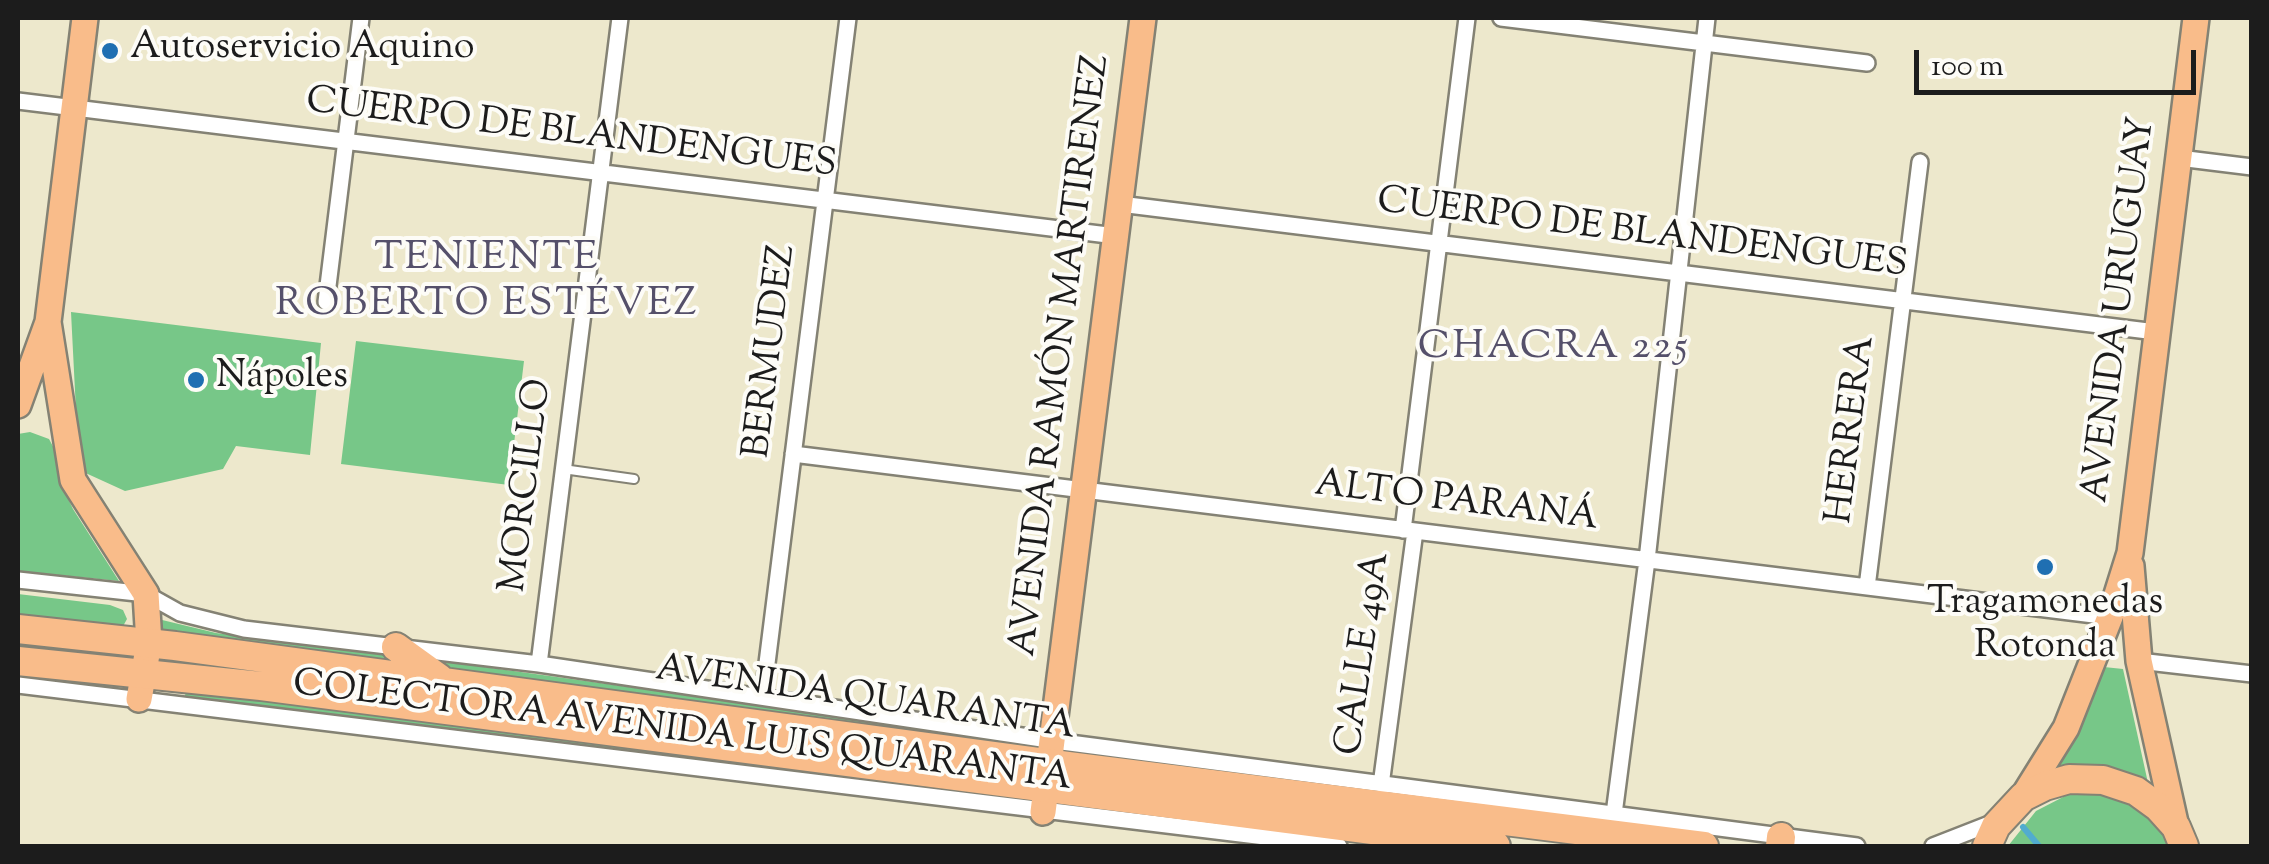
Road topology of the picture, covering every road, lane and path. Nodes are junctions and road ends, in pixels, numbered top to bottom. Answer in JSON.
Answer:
{"nodes":[{"id":1,"x":86,"y":18,"type":"edge"},
{"id":2,"x":361,"y":18,"type":"edge"},
{"id":3,"x":620,"y":18,"type":"edge"},
{"id":4,"x":848,"y":18,"type":"edge"},
{"id":5,"x":1144,"y":18,"type":"edge"},
{"id":6,"x":1467,"y":18,"type":"edge"},
{"id":7,"x":1500,"y":18,"type":"edge"},
{"id":8,"x":1707,"y":18,"type":"edge"},
{"id":9,"x":2196,"y":18,"type":"edge"},
{"id":10,"x":1705,"y":43,"type":"junction"},
{"id":11,"x":1868,"y":63,"type":"dead end"},
{"id":12,"x":18,"y":101,"type":"edge"},
{"id":13,"x":74,"y":108,"type":"junction"},
{"id":14,"x":345,"y":142,"type":"junction"},
{"id":15,"x":2179,"y":158,"type":"junction"},
{"id":16,"x":1920,"y":162,"type":"dead end"},
{"id":17,"x":2252,"y":167,"type":"edge"},
{"id":18,"x":600,"y":173,"type":"junction"},
{"id":19,"x":825,"y":200,"type":"junction"},
{"id":20,"x":1120,"y":204,"type":"junction"},
{"id":21,"x":1116,"y":236,"type":"junction"},
{"id":22,"x":1439,"y":244,"type":"junction"},
{"id":23,"x":1677,"y":273,"type":"junction"},
{"id":24,"x":1902,"y":301,"type":"junction"},
{"id":25,"x":326,"y":302,"type":"dead end"},
{"id":26,"x":48,"y":322,"type":"junction"},
{"id":27,"x":2156,"y":332,"type":"junction"},
{"id":28,"x":26,"y":366,"type":"edge"},
{"id":29,"x":18,"y":404,"type":"edge"},
{"id":30,"x":793,"y":454,"type":"junction"},
{"id":31,"x":564,"y":469,"type":"junction"},
{"id":32,"x":634,"y":479,"type":"dead end"},
{"id":33,"x":1084,"y":490,"type":"junction"},
{"id":34,"x":1409,"y":530,"type":"junction"},
{"id":35,"x":2130,"y":553,"type":"junction"},
{"id":36,"x":1647,"y":560,"type":"junction"},
{"id":37,"x":18,"y":580,"type":"edge"},
{"id":38,"x":1866,"y":587,"type":"junction"},
{"id":39,"x":146,"y":594,"type":"junction"},
{"id":40,"x":2110,"y":618,"type":"junction"},
{"id":41,"x":18,"y":629,"type":"edge"},
{"id":42,"x":148,"y":643,"type":"junction"},
{"id":43,"x":396,"y":647,"type":"junction"},
{"id":44,"x":18,"y":660,"type":"edge"},
{"id":45,"x":2139,"y":661,"type":"junction"},
{"id":46,"x":539,"y":664,"type":"junction"},
{"id":47,"x":2252,"y":674,"type":"edge"},
{"id":48,"x":445,"y":682,"type":"junction"},
{"id":49,"x":18,"y":685,"type":"edge"},
{"id":50,"x":142,"y":687,"type":"junction"},
{"id":51,"x":763,"y":696,"type":"junction"},
{"id":52,"x":1048,"y":775,"type":"junction"},
{"id":53,"x":1381,"y":785,"type":"junction"},
{"id":54,"x":2023,"y":798,"type":"junction"},
{"id":55,"x":1614,"y":814,"type":"junction"},
{"id":56,"x":1994,"y":831,"type":"edge"},
{"id":57,"x":2180,"y":837,"type":"edge"},
{"id":58,"x":1271,"y":842,"type":"edge"},
{"id":59,"x":1780,"y":842,"type":"edge"},
{"id":60,"x":1339,"y":846,"type":"edge"},
{"id":61,"x":1496,"y":846,"type":"edge"},
{"id":62,"x":1704,"y":846,"type":"edge"},
{"id":63,"x":1856,"y":846,"type":"edge"},
{"id":64,"x":1933,"y":846,"type":"edge"},
{"id":65,"x":1969,"y":846,"type":"edge"}],
"edges":[{"from":1,"to":13,"type":"main road"},
{"from":2,"to":14,"type":"street"},
{"from":3,"to":18,"type":"street","name":"MORCILLO"},
{"from":4,"to":19,"type":"street","name":"BERMUDEZ"},
{"from":5,"to":20,"type":"main road","name":"AVENIDA RAMÓN MARTIRENEZ"},
{"from":6,"to":22,"type":"street","name":"CALLE 49A"},
{"from":7,"to":10,"type":"street"},
{"from":8,"to":10,"type":"street"},
{"from":9,"to":15,"type":"main road","name":"AVENIDA URUGUAY"},
{"from":10,"to":11,"type":"street"},
{"from":10,"to":23,"type":"street"},
{"from":12,"to":13,"type":"street","name":"CUERPO DE BLANDENGUES"},
{"from":13,"to":14,"type":"street","name":"CUERPO DE BLANDENGUES"},
{"from":13,"to":26,"type":"main road"},
{"from":14,"to":18,"type":"street","name":"CUERPO DE BLANDENGUES"},
{"from":14,"to":25,"type":"street"},
{"from":15,"to":17,"type":"street"},
{"from":15,"to":27,"type":"main road","name":"AVENIDA URUGUAY"},
{"from":16,"to":24,"type":"street","name":"HERRERA"},
{"from":18,"to":19,"type":"street","name":"CUERPO DE BLANDENGUES"},
{"from":18,"to":31,"type":"street","name":"MORCILLO"},
{"from":19,"to":21,"type":"street","name":"CUERPO DE BLANDENGUES"},
{"from":19,"to":30,"type":"street","name":"BERMUDEZ"},
{"from":20,"to":21,"type":"main road","name":"AVENIDA RAMÓN MARTIRENEZ"},
{"from":20,"to":22,"type":"street","name":"CUERPO DE BLANDENGUES"},
{"from":21,"to":33,"type":"main road","name":"AVENIDA RAMÓN MARTIRENEZ"},
{"from":22,"to":23,"type":"street","name":"CUERPO DE BLANDENGUES"},
{"from":22,"to":34,"type":"street","name":"CALLE 49A"},
{"from":23,"to":24,"type":"street","name":"CUERPO DE BLANDENGUES"},
{"from":23,"to":36,"type":"street"},
{"from":24,"to":27,"type":"street","name":"CUERPO DE BLANDENGUES"},
{"from":24,"to":38,"type":"street","name":"HERRERA"},
{"from":26,"to":28,"type":"main road"},
{"from":26,"to":39,"type":"main road"},
{"from":27,"to":35,"type":"main road","name":"AVENIDA URUGUAY"},
{"from":28,"to":29,"type":"main road"},
{"from":30,"to":33,"type":"street","name":"ALTO PARANÁ"},
{"from":30,"to":51,"type":"street","name":"BERMUDEZ"},
{"from":31,"to":32,"type":"lane"},
{"from":31,"to":46,"type":"street","name":"MORCILLO"},
{"from":33,"to":34,"type":"street","name":"ALTO PARANÁ"},
{"from":33,"to":52,"type":"main road","name":"AVENIDA RAMÓN MARTIRENEZ"},
{"from":34,"to":36,"type":"street","name":"ALTO PARANÁ"},
{"from":34,"to":53,"type":"street","name":"CALLE 49A"},
{"from":35,"to":40,"type":"main road","name":"AVENIDA URUGUAY"},
{"from":35,"to":45,"type":"main road","name":"AVENIDA URUGUAY"},
{"from":36,"to":38,"type":"street","name":"ALTO PARANÁ"},
{"from":36,"to":55,"type":"street"},
{"from":37,"to":39,"type":"street","name":"COLECTORA AVENIDA LUIS QUARANTA"},
{"from":38,"to":40,"type":"street","name":"ALTO PARANÁ"},
{"from":39,"to":42,"type":"main road"},
{"from":39,"to":43,"type":"street","name":"COLECTORA AVENIDA LUIS QUARANTA"},
{"from":40,"to":54,"type":"main road","name":"AVENIDA URUGUAY"},
{"from":41,"to":42,"type":"highway","name":"AVENIDA QUARANTA"},
{"from":42,"to":48,"type":"highway","name":"AVENIDA QUARANTA"},
{"from":42,"to":50,"type":"main road"},
{"from":43,"to":46,"type":"street","name":"COLECTORA AVENIDA LUIS QUARANTA"},
{"from":43,"to":48,"type":"highway"},
{"from":44,"to":50,"type":"highway","name":"AVENIDA QUARANTA"},
{"from":45,"to":47,"type":"street"},
{"from":45,"to":57,"type":"main road","name":"AVENIDA URUGUAY"},
{"from":46,"to":51,"type":"street","name":"COLECTORA AVENIDA LUIS QUARANTA"},
{"from":48,"to":52,"type":"highway","name":"AVENIDA QUARANTA"},
{"from":49,"to":50,"type":"street"},
{"from":50,"to":52,"type":"highway","name":"AVENIDA QUARANTA"},
{"from":51,"to":52,"type":"street","name":"COLECTORA AVENIDA LUIS QUARANTA"},
{"from":52,"to":53,"type":"street","name":"COLECTORA AVENIDA LUIS QUARANTA"},
{"from":52,"to":58,"type":"street","name":"COLECTORA AVENIDA LUIS QUARANTA"},
{"from":52,"to":61,"type":"highway","name":"AVENIDA QUARANTA"},
{"from":52,"to":62,"type":"highway","name":"AVENIDA QUARANTA"},
{"from":53,"to":55,"type":"street","name":"COLECTORA AVENIDA LUIS QUARANTA"},
{"from":54,"to":56,"type":"highway"},
{"from":54,"to":57,"type":"highway"},
{"from":55,"to":59,"type":"street","name":"COLECTORA AVENIDA LUIS QUARANTA"},
{"from":56,"to":64,"type":"street"},
{"from":56,"to":65,"type":"highway"},
{"from":58,"to":60,"type":"street","name":"COLECTORA AVENIDA LUIS QUARANTA"},
{"from":59,"to":63,"type":"street","name":"COLECTORA AVENIDA LUIS QUARANTA"}]}
